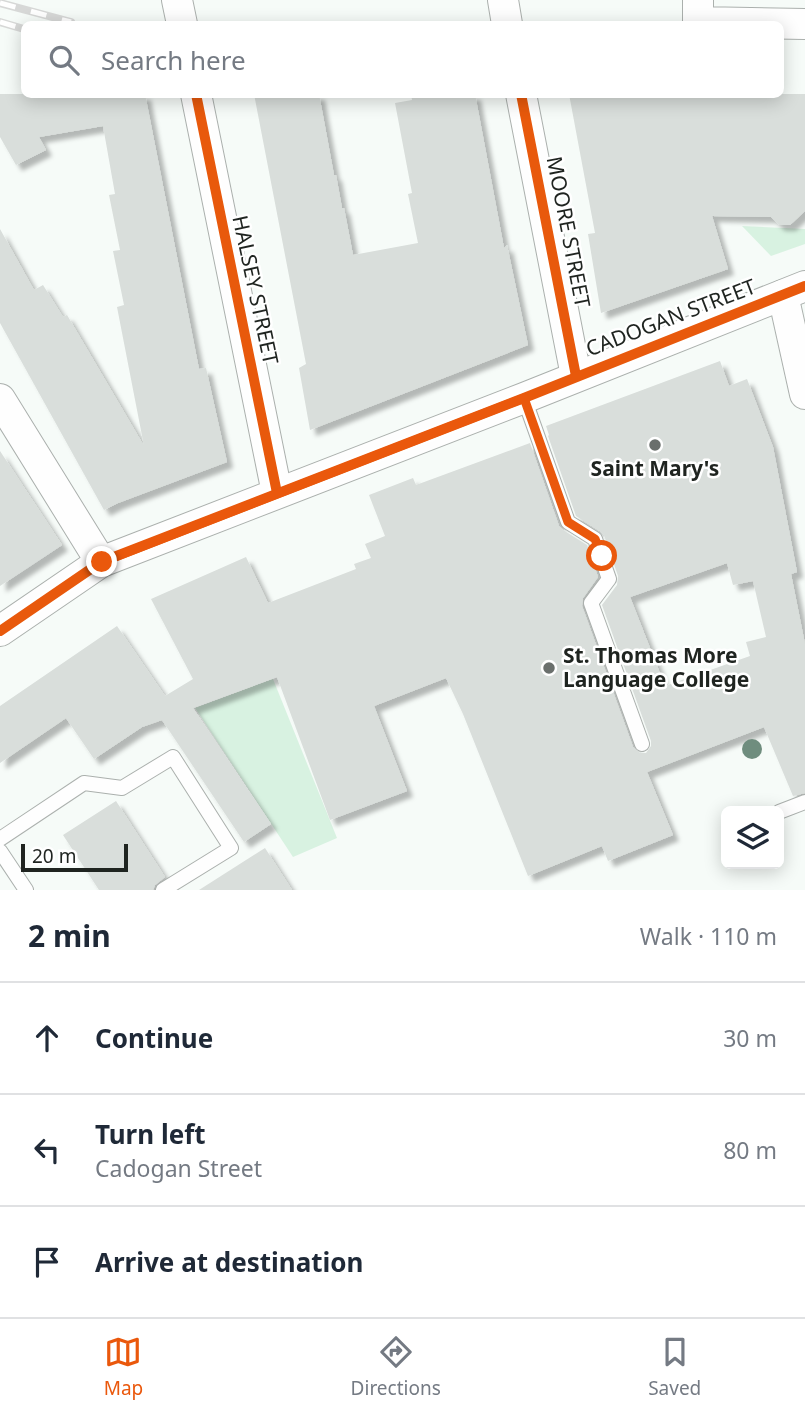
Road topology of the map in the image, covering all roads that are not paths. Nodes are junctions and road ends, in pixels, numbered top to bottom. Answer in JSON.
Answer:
{"nodes":[{"id":1,"x":177,"y":0,"type":"edge"},
{"id":2,"x":503,"y":0,"type":"edge"},
{"id":3,"x":698,"y":0,"type":"edge"},
{"id":4,"x":181,"y":21,"type":"edge"},
{"id":5,"x":506,"y":21,"type":"edge"},
{"id":6,"x":698,"y":21,"type":"edge"},
{"id":7,"x":784,"y":24,"type":"edge"},
{"id":8,"x":805,"y":24,"type":"edge"},
{"id":9,"x":197,"y":98,"type":"edge"},
{"id":10,"x":522,"y":98,"type":"edge"},
{"id":11,"x":794,"y":291,"type":"edge"},
{"id":12,"x":576,"y":376,"type":"junction"},
{"id":13,"x":805,"y":394,"type":"edge"},
{"id":14,"x":524,"y":398,"type":"junction"},
{"id":15,"x":0,"y":399,"type":"edge"},
{"id":16,"x":277,"y":493,"type":"junction"},
{"id":17,"x":102,"y":562,"type":"junction"},
{"id":18,"x":0,"y":631,"type":"edge"},
{"id":19,"x":642,"y":744,"type":"dead end"},
{"id":20,"x":805,"y":802,"type":"edge"},
{"id":21,"x":784,"y":810,"type":"edge"},
{"id":22,"x":0,"y":839,"type":"edge"},
{"id":23,"x":0,"y":851,"type":"edge"},
{"id":24,"x":26,"y":890,"type":"edge"},
{"id":25,"x":163,"y":890,"type":"edge"}],
"edges":[{"from":1,"to":4,"type":"street"},
{"from":2,"to":5,"type":"street"},
{"from":3,"to":6,"type":"street"},
{"from":7,"to":8,"type":"street"},
{"from":9,"to":16,"type":"street","name":"HALSEY STREET"},
{"from":10,"to":12,"type":"street","name":"MOORE STREET"},
{"from":11,"to":12,"type":"street","name":"CADOGAN STREET"},
{"from":11,"to":13,"type":"street"},
{"from":12,"to":14,"type":"street","name":"CADOGAN STREET"},
{"from":14,"to":16,"type":"street","name":"CADOGAN STREET"},
{"from":14,"to":19,"type":"lane"},
{"from":15,"to":17,"type":"street"},
{"from":16,"to":17,"type":"street","name":"CADOGAN STREET"},
{"from":17,"to":18,"type":"street","name":"CADOGAN STREET"},
{"from":20,"to":21,"type":"lane"},
{"from":22,"to":25,"type":"lane"},
{"from":23,"to":24,"type":"lane"}]}
